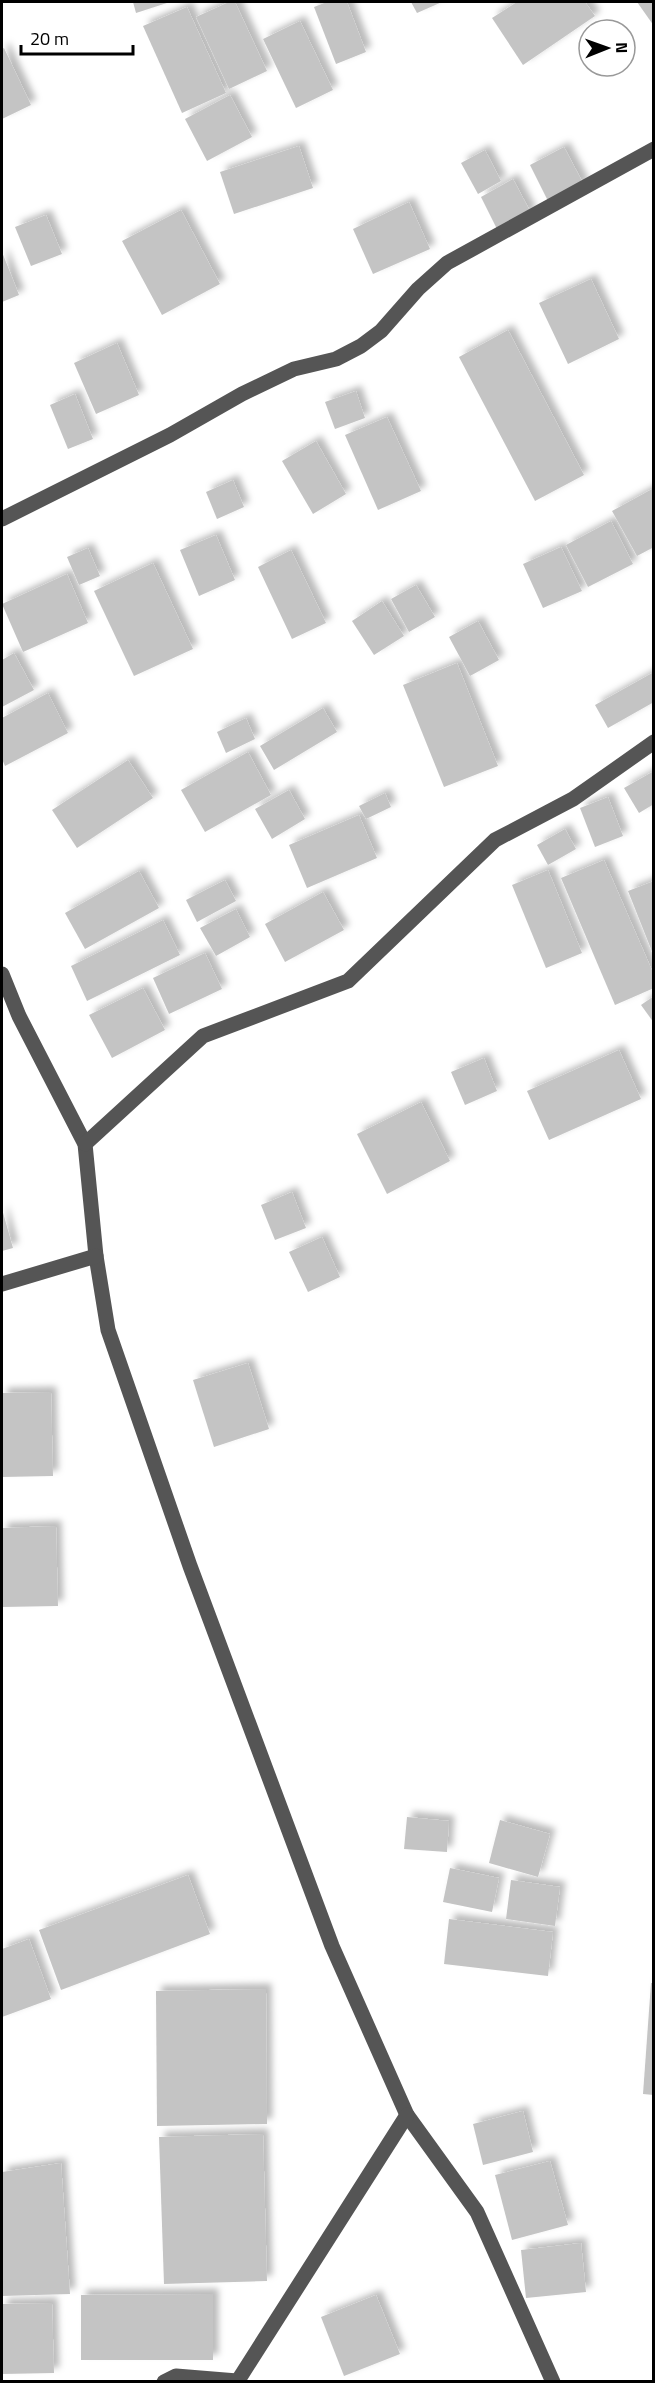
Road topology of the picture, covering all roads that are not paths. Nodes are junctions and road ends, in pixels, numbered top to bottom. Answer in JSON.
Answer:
{"nodes":[{"id":1,"x":654,"y":149,"type":"edge"},
{"id":2,"x":2,"y":519,"type":"edge"},
{"id":3,"x":654,"y":742,"type":"edge"},
{"id":4,"x":2,"y":974,"type":"edge"},
{"id":5,"x":85,"y":1144,"type":"junction"},
{"id":6,"x":96,"y":1256,"type":"junction"},
{"id":7,"x":2,"y":1284,"type":"edge"},
{"id":8,"x":407,"y":2115,"type":"junction"},
{"id":9,"x":237,"y":2381,"type":"edge"},
{"id":10,"x":164,"y":2382,"type":"edge"},
{"id":11,"x":553,"y":2382,"type":"edge"}],
"edges":[{"from":1,"to":2,"type":"street"},
{"from":3,"to":5,"type":"street"},
{"from":4,"to":5,"type":"street"},
{"from":5,"to":6,"type":"street"},
{"from":6,"to":7,"type":"street"},
{"from":6,"to":8,"type":"street"},
{"from":8,"to":9,"type":"street"},
{"from":8,"to":11,"type":"street"},
{"from":9,"to":10,"type":"street"}]}
